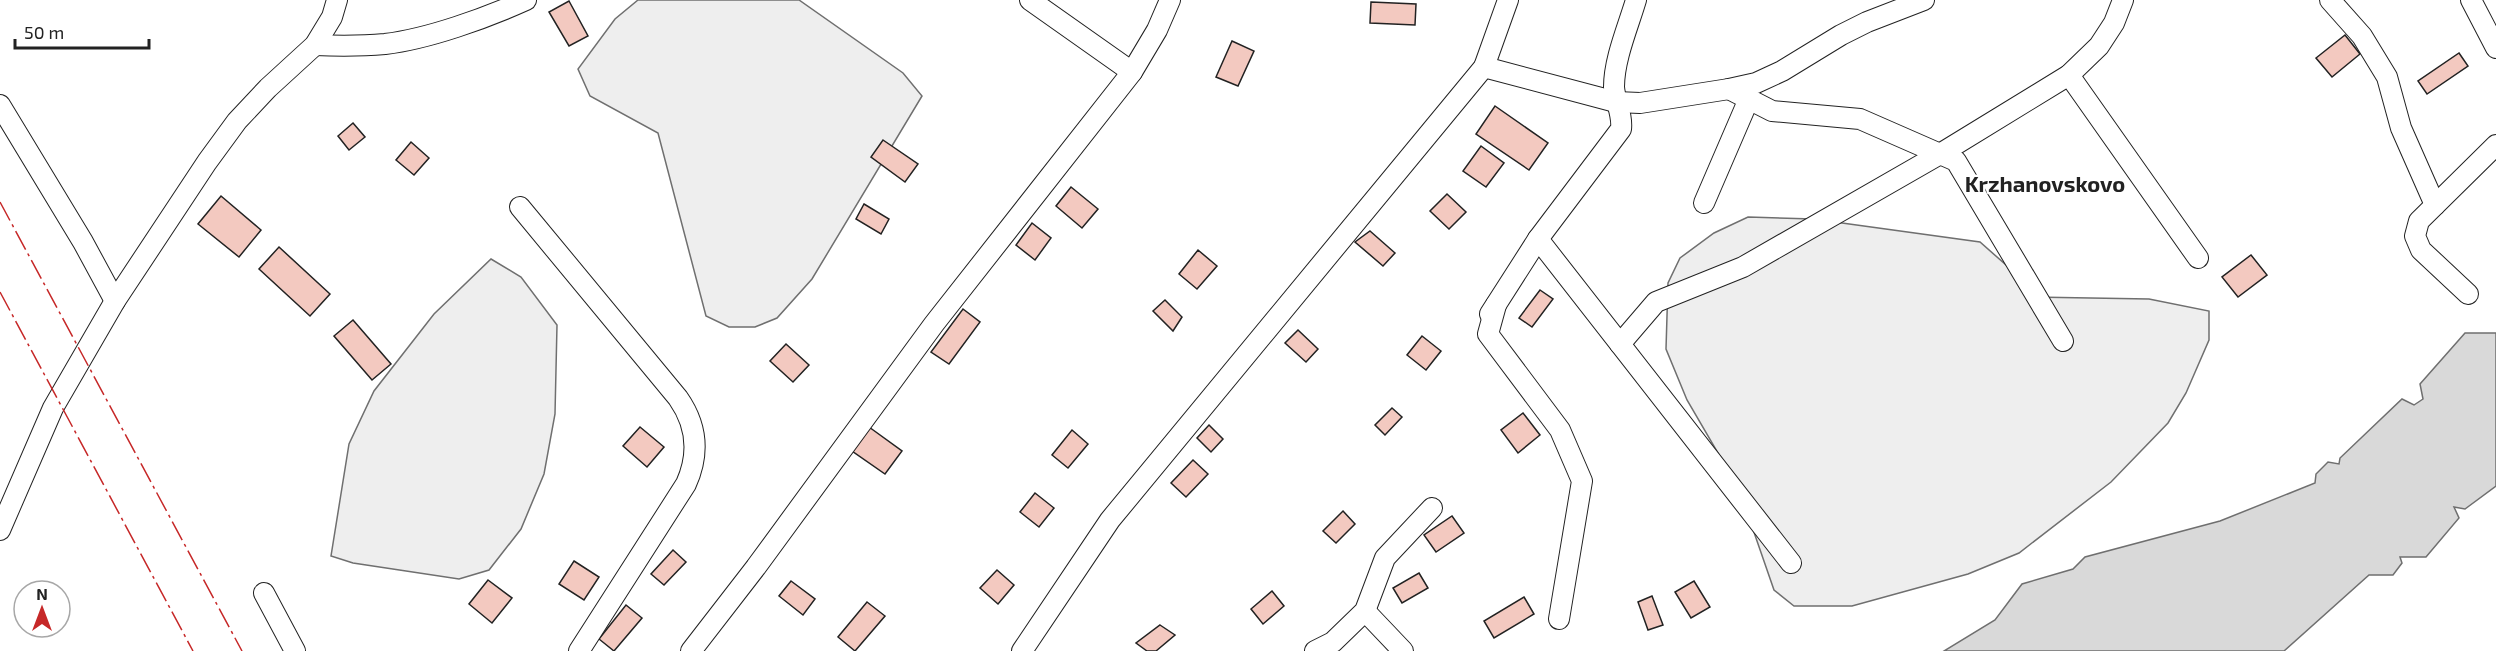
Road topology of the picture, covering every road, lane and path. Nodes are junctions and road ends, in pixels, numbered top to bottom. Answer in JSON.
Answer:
{"nodes":[{"id":1,"x":337,"y":0,"type":"edge"},
{"id":2,"x":526,"y":0,"type":"edge"},
{"id":3,"x":1030,"y":0,"type":"edge"},
{"id":4,"x":1170,"y":0,"type":"edge"},
{"id":5,"x":1508,"y":0,"type":"edge"},
{"id":6,"x":1636,"y":0,"type":"edge"},
{"id":7,"x":1924,"y":0,"type":"edge"},
{"id":8,"x":2123,"y":0,"type":"edge"},
{"id":9,"x":2330,"y":0,"type":"edge"},
{"id":10,"x":2471,"y":0,"type":"edge"},
{"id":11,"x":315,"y":45,"type":"junction"},
{"id":12,"x":2496,"y":48,"type":"edge"},
{"id":13,"x":1484,"y":67,"type":"junction"},
{"id":14,"x":1132,"y":72,"type":"junction"},
{"id":15,"x":2069,"y":75,"type":"junction"},
{"id":16,"x":1729,"y":89,"type":"junction"},
{"id":17,"x":1748,"y":101,"type":"junction"},
{"id":18,"x":1616,"y":102,"type":"junction"},
{"id":19,"x":0,"y":105,"type":"edge"},
{"id":20,"x":2496,"y":146,"type":"edge"},
{"id":21,"x":1940,"y":154,"type":"junction"},
{"id":22,"x":1704,"y":203,"type":"dead end"},
{"id":23,"x":2435,"y":206,"type":"junction"},
{"id":24,"x":520,"y":207,"type":"dead end"},
{"id":25,"x":1538,"y":239,"type":"junction"},
{"id":26,"x":2198,"y":258,"type":"dead end"},
{"id":27,"x":2468,"y":294,"type":"dead end"},
{"id":28,"x":115,"y":301,"type":"junction"},
{"id":29,"x":2063,"y":341,"type":"dead end"},
{"id":30,"x":1620,"y":344,"type":"junction"},
{"id":31,"x":1432,"y":508,"type":"dead end"},
{"id":32,"x":0,"y":530,"type":"edge"},
{"id":33,"x":1791,"y":563,"type":"dead end"},
{"id":34,"x":264,"y":593,"type":"dead end"},
{"id":35,"x":1365,"y":611,"type":"junction"},
{"id":36,"x":1559,"y":619,"type":"dead end"},
{"id":37,"x":295,"y":651,"type":"edge"},
{"id":38,"x":579,"y":651,"type":"edge"},
{"id":39,"x":692,"y":651,"type":"edge"},
{"id":40,"x":1022,"y":651,"type":"edge"},
{"id":41,"x":1315,"y":651,"type":"edge"},
{"id":42,"x":1403,"y":651,"type":"edge"}],
"edges":[{"from":1,"to":11,"type":"street"},
{"from":2,"to":11,"type":"street"},
{"from":3,"to":14,"type":"street"},
{"from":4,"to":14,"type":"street"},
{"from":5,"to":13,"type":"street"},
{"from":6,"to":18,"type":"street"},
{"from":7,"to":16,"type":"street"},
{"from":8,"to":15,"type":"street"},
{"from":9,"to":23,"type":"street"},
{"from":10,"to":12,"type":"street"},
{"from":11,"to":28,"type":"street"},
{"from":13,"to":18,"type":"street"},
{"from":13,"to":40,"type":"street"},
{"from":14,"to":39,"type":"street"},
{"from":15,"to":21,"type":"street"},
{"from":15,"to":26,"type":"street"},
{"from":16,"to":17,"type":"street"},
{"from":16,"to":18,"type":"street"},
{"from":17,"to":21,"type":"street"},
{"from":17,"to":22,"type":"street"},
{"from":18,"to":25,"type":"street"},
{"from":19,"to":28,"type":"street"},
{"from":20,"to":23,"type":"street"},
{"from":21,"to":29,"type":"street"},
{"from":21,"to":30,"type":"street"},
{"from":23,"to":27,"type":"street"},
{"from":24,"to":38,"type":"street"},
{"from":25,"to":30,"type":"street"},
{"from":25,"to":36,"type":"street"},
{"from":28,"to":32,"type":"street"},
{"from":30,"to":33,"type":"street"},
{"from":31,"to":35,"type":"street"},
{"from":34,"to":37,"type":"street"},
{"from":35,"to":41,"type":"street"},
{"from":35,"to":42,"type":"street"}]}
